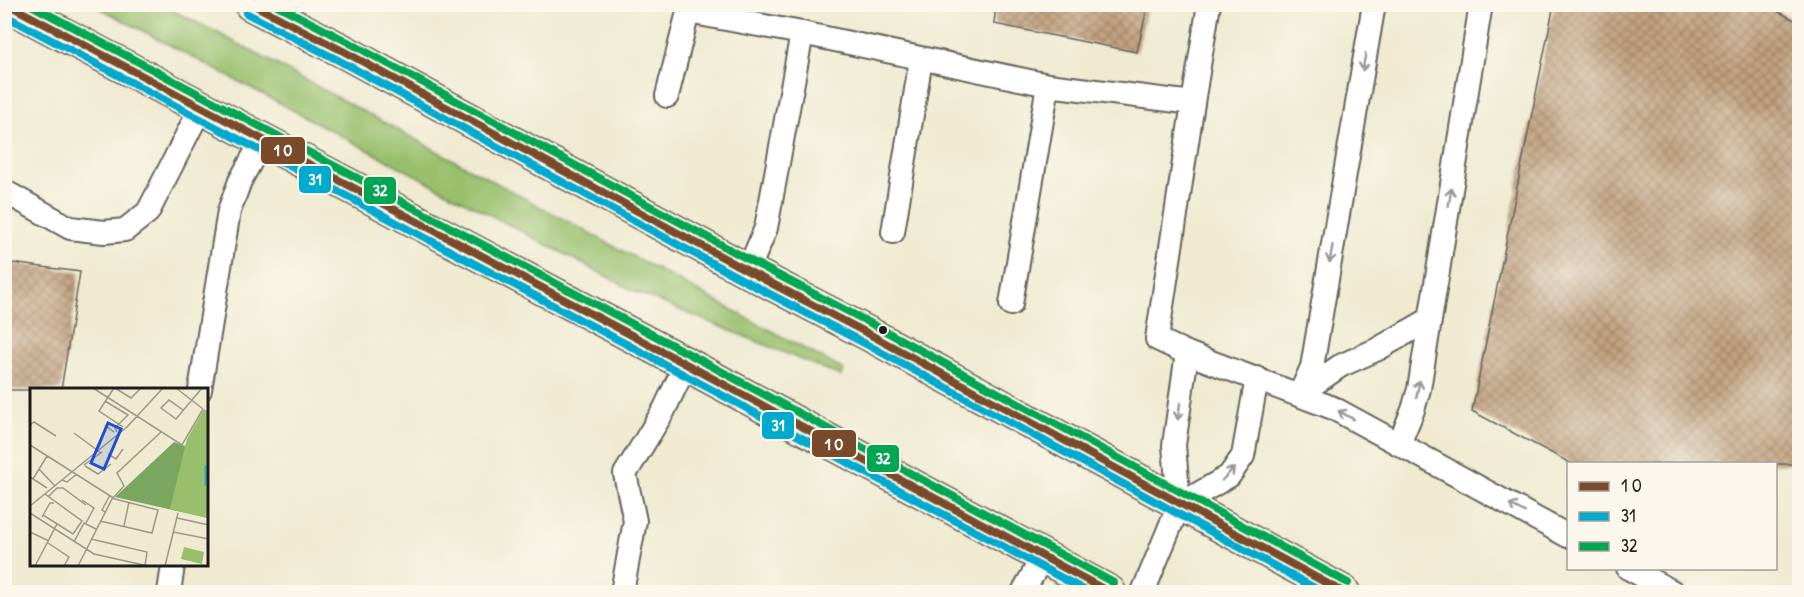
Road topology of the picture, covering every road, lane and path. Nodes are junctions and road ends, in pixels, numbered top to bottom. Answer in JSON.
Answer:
{"nodes":[{"id":1,"x":6,"y":4,"type":"edge"},
{"id":2,"x":251,"y":4,"type":"edge"},
{"id":3,"x":1209,"y":4,"type":"edge"},
{"id":4,"x":1374,"y":4,"type":"edge"},
{"id":5,"x":1481,"y":4,"type":"edge"},
{"id":6,"x":802,"y":33,"type":"junction"},
{"id":7,"x":921,"y":59,"type":"junction"},
{"id":8,"x":1048,"y":86,"type":"junction"},
{"id":9,"x":667,"y":96,"type":"dead end"},
{"id":10,"x":1193,"y":103,"type":"junction"},
{"id":11,"x":201,"y":107,"type":"junction"},
{"id":12,"x":263,"y":139,"type":"junction"},
{"id":13,"x":4,"y":191,"type":"edge"},
{"id":14,"x":893,"y":232,"type":"dead end"},
{"id":15,"x":748,"y":272,"type":"junction"},
{"id":16,"x":1011,"y":304,"type":"dead end"},
{"id":17,"x":1430,"y":319,"type":"junction"},
{"id":18,"x":1187,"y":353,"type":"junction"},
{"id":19,"x":686,"y":364,"type":"junction"},
{"id":20,"x":1257,"y":378,"type":"junction"},
{"id":21,"x":200,"y":388,"type":"edge"},
{"id":22,"x":1300,"y":394,"type":"junction"},
{"id":23,"x":1399,"y":444,"type":"junction"},
{"id":24,"x":1179,"y":505,"type":"junction"},
{"id":25,"x":1567,"y":535,"type":"edge"},
{"id":26,"x":1043,"y":556,"type":"junction"},
{"id":27,"x":173,"y":567,"type":"edge"},
{"id":28,"x":1632,"y":570,"type":"edge"},
{"id":29,"x":169,"y":592,"type":"edge"},
{"id":30,"x":622,"y":592,"type":"edge"},
{"id":31,"x":1023,"y":592,"type":"edge"},
{"id":32,"x":1109,"y":592,"type":"edge"},
{"id":33,"x":1143,"y":592,"type":"edge"},
{"id":34,"x":1343,"y":592,"type":"edge"},
{"id":35,"x":1673,"y":592,"type":"edge"}],
"edges":[{"from":1,"to":11,"type":"main road"},
{"from":2,"to":15,"type":"main road"},
{"from":3,"to":10,"type":"lane"},
{"from":4,"to":22,"type":"lane","one_way":true},
{"from":17,"to":5,"type":"lane","one_way":true},
{"from":6,"to":7,"type":"lane"},
{"from":6,"to":9,"type":"lane"},
{"from":6,"to":15,"type":"lane"},
{"from":7,"to":8,"type":"lane"},
{"from":7,"to":14,"type":"lane"},
{"from":8,"to":10,"type":"lane"},
{"from":8,"to":16,"type":"lane"},
{"from":10,"to":18,"type":"lane"},
{"from":11,"to":12,"type":"main road"},
{"from":11,"to":13,"type":"lane"},
{"from":12,"to":19,"type":"main road"},
{"from":12,"to":21,"type":"lane"},
{"from":15,"to":24,"type":"main road"},
{"from":17,"to":22,"type":"lane"},
{"from":23,"to":17,"type":"lane","one_way":true},
{"from":18,"to":20,"type":"lane"},
{"from":18,"to":24,"type":"lane","one_way":true},
{"from":19,"to":26,"type":"main road"},
{"from":19,"to":30,"type":"lane"},
{"from":20,"to":22,"type":"lane"},
{"from":24,"to":20,"type":"lane","one_way":true},
{"from":23,"to":22,"type":"lane","one_way":true},
{"from":25,"to":23,"type":"lane","one_way":true},
{"from":24,"to":33,"type":"lane"},
{"from":24,"to":34,"type":"main road"},
{"from":26,"to":31,"type":"lane"},
{"from":26,"to":32,"type":"main road"},
{"from":27,"to":29,"type":"lane"},
{"from":28,"to":35,"type":"lane"}]}
